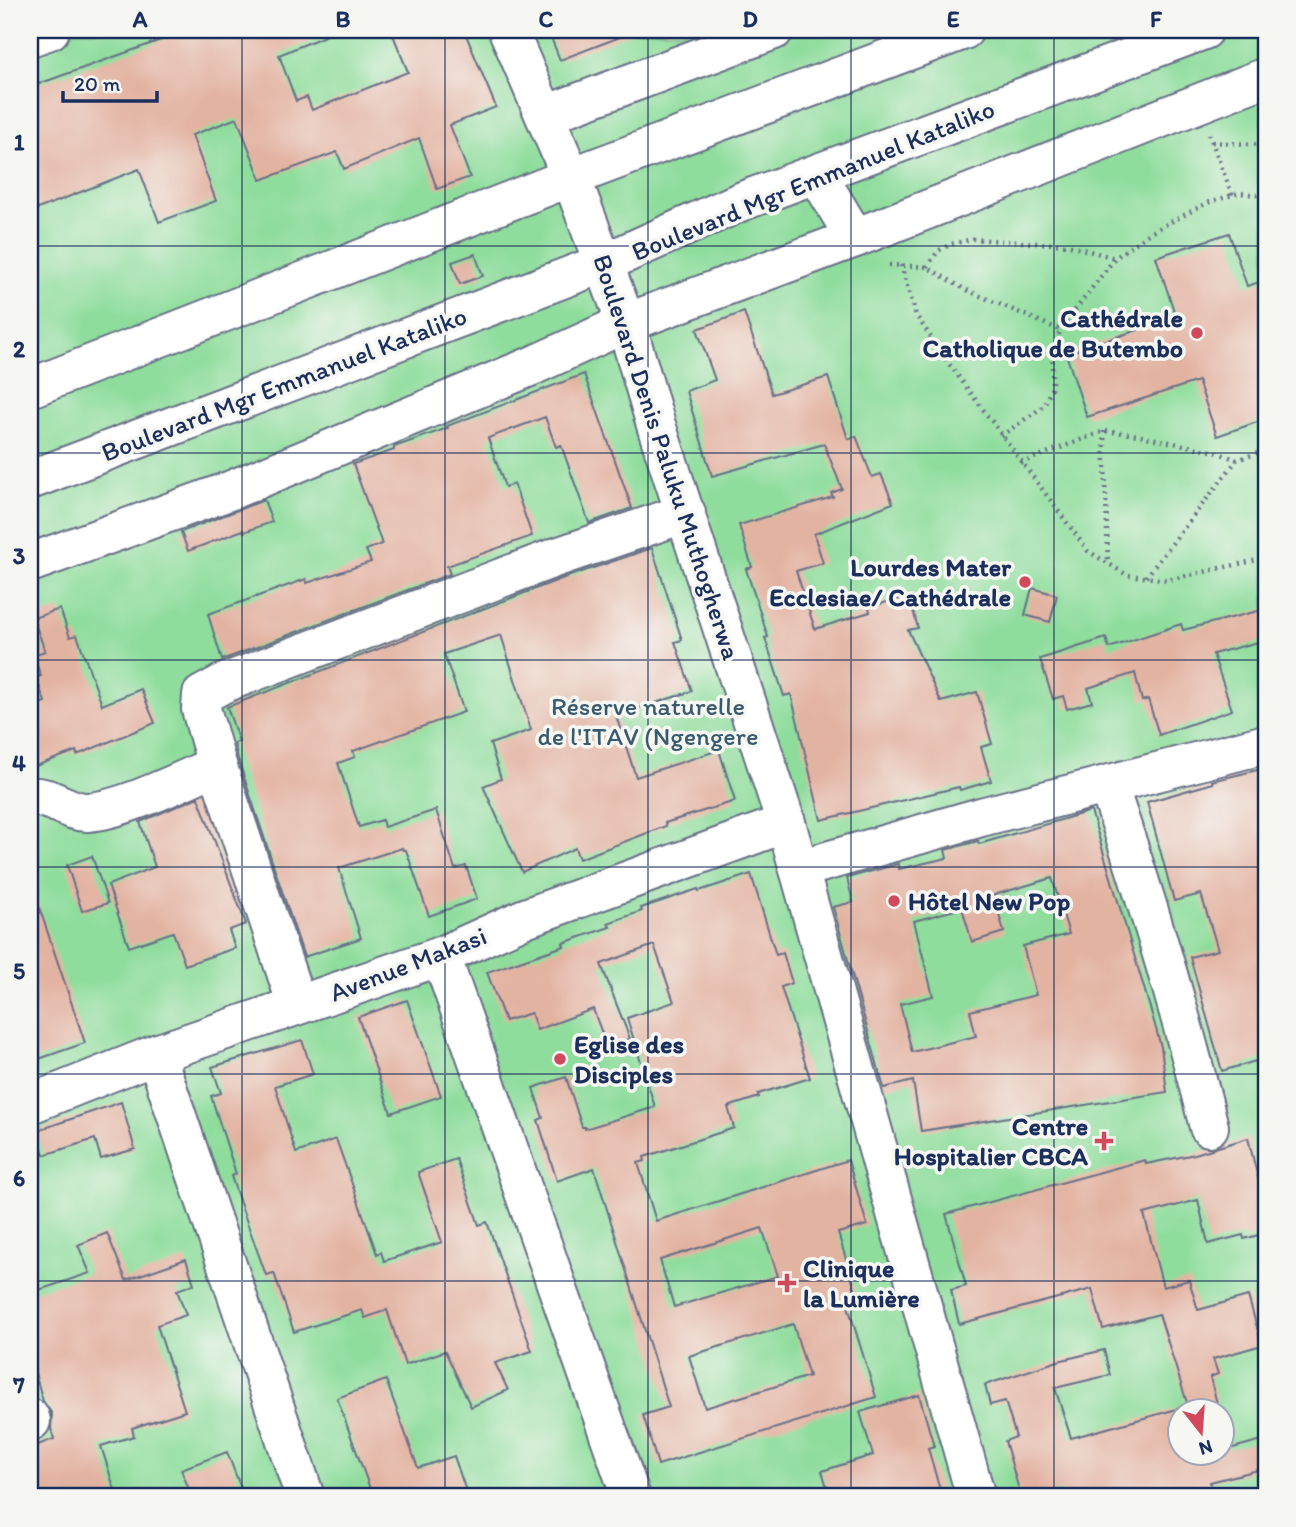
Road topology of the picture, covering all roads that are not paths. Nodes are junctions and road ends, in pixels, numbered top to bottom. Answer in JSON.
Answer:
{"nodes":[{"id":1,"x":50,"y":30,"type":"edge"},
{"id":2,"x":508,"y":30,"type":"edge"},
{"id":3,"x":774,"y":30,"type":"edge"},
{"id":4,"x":964,"y":30,"type":"edge"},
{"id":5,"x":1205,"y":30,"type":"edge"},
{"id":6,"x":30,"y":37,"type":"edge"},
{"id":7,"x":1266,"y":77,"type":"edge"},
{"id":8,"x":545,"y":115,"type":"junction"},
{"id":9,"x":817,"y":174,"type":"junction"},
{"id":10,"x":571,"y":177,"type":"junction"},
{"id":11,"x":855,"y":238,"type":"junction"},
{"id":12,"x":604,"y":264,"type":"junction"},
{"id":13,"x":626,"y":323,"type":"junction"},
{"id":14,"x":30,"y":388,"type":"edge"},
{"id":15,"x":30,"y":480,"type":"edge"},
{"id":16,"x":686,"y":513,"type":"junction"},
{"id":17,"x":30,"y":563,"type":"edge"},
{"id":18,"x":1266,"y":744,"type":"edge"},
{"id":19,"x":217,"y":765,"type":"junction"},
{"id":20,"x":1108,"y":785,"type":"junction"},
{"id":21,"x":30,"y":797,"type":"edge"},
{"id":22,"x":786,"y":823,"type":"junction"},
{"id":23,"x":799,"y":869,"type":"junction"},
{"id":24,"x":441,"y":956,"type":"junction"},
{"id":25,"x":297,"y":1005,"type":"junction"},
{"id":26,"x":156,"y":1054,"type":"junction"},
{"id":27,"x":30,"y":1104,"type":"edge"},
{"id":28,"x":1209,"y":1127,"type":"dead end"},
{"id":29,"x":305,"y":1497,"type":"edge"},
{"id":30,"x":631,"y":1497,"type":"edge"},
{"id":31,"x":976,"y":1497,"type":"edge"}],
"edges":[{"from":1,"to":6,"type":"street"},
{"from":2,"to":8,"type":"street","name":"Boulevard Denis Paluku Muthogherwa"},
{"from":3,"to":8,"type":"street"},
{"from":4,"to":10,"type":"street"},
{"from":5,"to":9,"type":"street","name":"Boulevard Mgr Emmanuel Kataliko"},
{"from":7,"to":11,"type":"street"},
{"from":8,"to":10,"type":"street","name":"Boulevard Denis Paluku Muthogherwa"},
{"from":9,"to":11,"type":"street"},
{"from":9,"to":12,"type":"street","name":"Boulevard Mgr Emmanuel Kataliko"},
{"from":10,"to":12,"type":"street","name":"Boulevard Denis Paluku Muthogherwa"},
{"from":10,"to":14,"type":"street"},
{"from":11,"to":13,"type":"street"},
{"from":12,"to":13,"type":"street","name":"Boulevard Denis Paluku Muthogherwa"},
{"from":12,"to":15,"type":"street","name":"Boulevard Mgr Emmanuel Kataliko"},
{"from":13,"to":16,"type":"street","name":"Boulevard Denis Paluku Muthogherwa"},
{"from":13,"to":17,"type":"street"},
{"from":16,"to":19,"type":"street"},
{"from":16,"to":22,"type":"street","name":"Boulevard Denis Paluku Muthogherwa"},
{"from":18,"to":20,"type":"street"},
{"from":19,"to":21,"type":"street"},
{"from":19,"to":25,"type":"street"},
{"from":20,"to":23,"type":"street"},
{"from":20,"to":28,"type":"street"},
{"from":22,"to":23,"type":"street","name":"Boulevard Denis Paluku Muthogherwa"},
{"from":22,"to":24,"type":"street","name":"Avenue Makasi"},
{"from":23,"to":31,"type":"street","name":"Boulevard Denis Paluku Muthogherwa"},
{"from":24,"to":25,"type":"street","name":"Avenue Makasi"},
{"from":24,"to":30,"type":"street"},
{"from":25,"to":26,"type":"street","name":"Avenue Makasi"},
{"from":26,"to":27,"type":"street","name":"Avenue Makasi"},
{"from":26,"to":29,"type":"street"}]}
